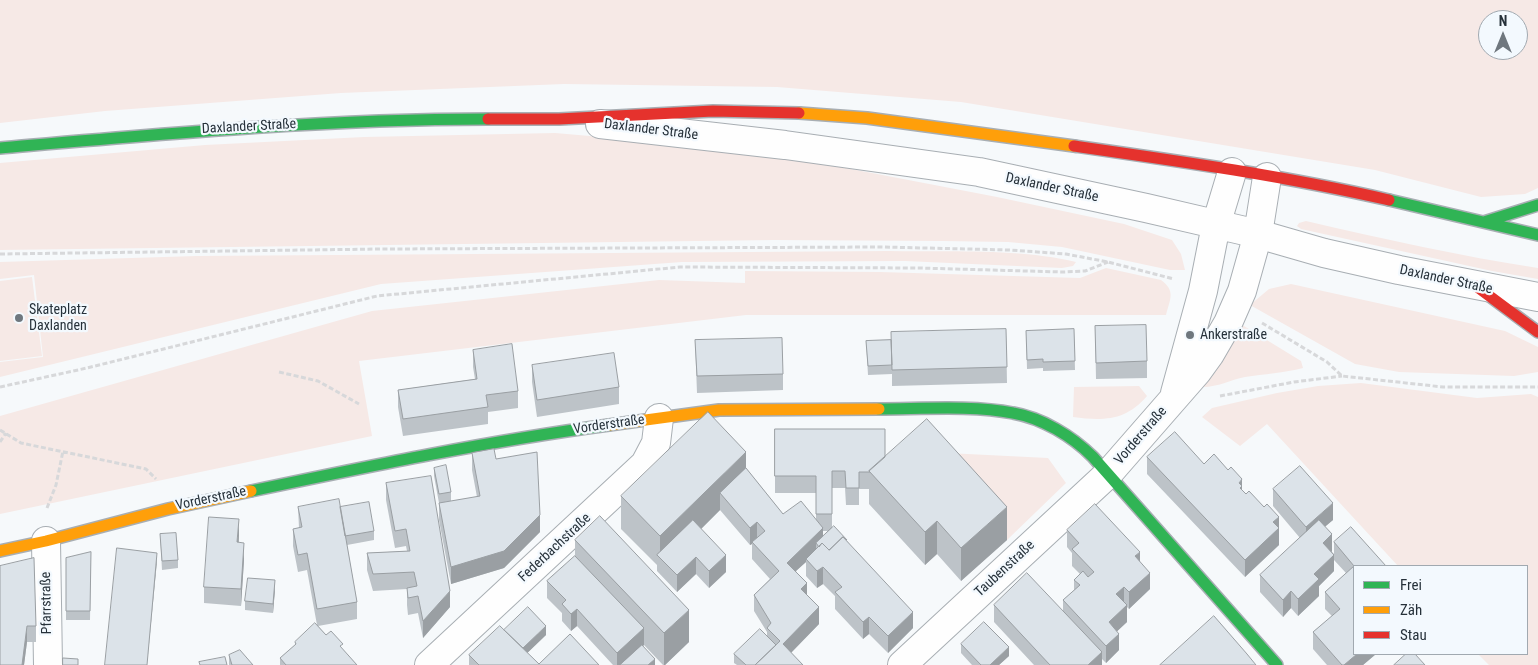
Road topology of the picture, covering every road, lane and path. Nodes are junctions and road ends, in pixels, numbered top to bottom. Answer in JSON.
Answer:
{"nodes":[{"id":1,"x":559,"y":119,"type":"junction"},
{"id":2,"x":0,"y":148,"type":"edge"},
{"id":3,"x":1232,"y":172,"type":"junction"},
{"id":4,"x":1267,"y":177,"type":"junction"},
{"id":5,"x":1538,"y":205,"type":"edge"},
{"id":6,"x":1482,"y":222,"type":"junction"},
{"id":7,"x":1216,"y":225,"type":"junction"},
{"id":8,"x":1258,"y":234,"type":"junction"},
{"id":9,"x":1538,"y":235,"type":"edge"},
{"id":10,"x":0,"y":254,"type":"edge"},
{"id":11,"x":1108,"y":262,"type":"junction"},
{"id":12,"x":1476,"y":286,"type":"junction"},
{"id":13,"x":1202,"y":291,"type":"junction"},
{"id":14,"x":1538,"y":297,"type":"edge"},
{"id":15,"x":1235,"y":307,"type":"junction"},
{"id":16,"x":1538,"y":332,"type":"edge"},
{"id":17,"x":279,"y":372,"type":"dead end"},
{"id":18,"x":1342,"y":376,"type":"junction"},
{"id":19,"x":0,"y":387,"type":"edge"},
{"id":20,"x":1538,"y":388,"type":"edge"},
{"id":21,"x":1174,"y":397,"type":"junction"},
{"id":22,"x":359,"y":404,"type":"dead end"},
{"id":23,"x":659,"y":418,"type":"junction"},
{"id":24,"x":0,"y":430,"type":"edge"},
{"id":25,"x":6,"y":434,"type":"junction"},
{"id":26,"x":0,"y":442,"type":"edge"},
{"id":27,"x":63,"y":452,"type":"junction"},
{"id":28,"x":1108,"y":474,"type":"junction"},
{"id":29,"x":168,"y":508,"type":"junction"},
{"id":30,"x":46,"y":511,"type":"dead end"},
{"id":31,"x":46,"y":541,"type":"junction"},
{"id":32,"x":0,"y":551,"type":"edge"},
{"id":33,"x":48,"y":665,"type":"edge"},
{"id":34,"x":428,"y":665,"type":"edge"},
{"id":35,"x":902,"y":665,"type":"edge"},
{"id":36,"x":1277,"y":665,"type":"edge"}],
"edges":[{"from":1,"to":2,"type":"street","name":"Daxlander Straße"},
{"from":1,"to":3,"type":"street","name":"Daxlander Straße"},
{"from":1,"to":7,"type":"street","name":"Daxlander Straße"},
{"from":3,"to":4,"type":"street","name":"Daxlander Straße"},
{"from":3,"to":7,"type":"street","name":"Vorderstraße"},
{"from":4,"to":6,"type":"street","name":"Daxlander Straße"},
{"from":4,"to":8,"type":"street","name":"Vorderstraße"},
{"from":5,"to":6,"type":"street"},
{"from":6,"to":9,"type":"street","name":"Daxlander Straße"},
{"from":7,"to":8,"type":"street","name":"Daxlander Straße"},
{"from":7,"to":13,"type":"street","name":"Vorderstraße"},
{"from":8,"to":12,"type":"street","name":"Daxlander Straße"},
{"from":8,"to":15,"type":"street","name":"Vorderstraße"},
{"from":10,"to":11,"type":"path"},
{"from":11,"to":13,"type":"path"},
{"from":11,"to":19,"type":"path"},
{"from":12,"to":14,"type":"street","name":"Daxlander Straße"},
{"from":12,"to":16,"type":"street"},
{"from":13,"to":21,"type":"street","name":"Vorderstraße"},
{"from":15,"to":18,"type":"path"},
{"from":15,"to":21,"type":"street","name":"Vorderstraße"},
{"from":17,"to":22,"type":"path"},
{"from":18,"to":20,"type":"path"},
{"from":18,"to":21,"type":"path"},
{"from":21,"to":28,"type":"street","name":"Vorderstraße"},
{"from":23,"to":28,"type":"street","name":"Vorderstraße"},
{"from":23,"to":29,"type":"street","name":"Vorderstraße"},
{"from":23,"to":34,"type":"street","name":"Federbachstraße"},
{"from":24,"to":25,"type":"path"},
{"from":25,"to":26,"type":"path"},
{"from":25,"to":27,"type":"path"},
{"from":27,"to":29,"type":"path"},
{"from":27,"to":30,"type":"path"},
{"from":28,"to":35,"type":"street","name":"Taubenstraße"},
{"from":28,"to":36,"type":"street"},
{"from":29,"to":31,"type":"street","name":"Vorderstraße"},
{"from":31,"to":32,"type":"street","name":"Vorderstraße"},
{"from":31,"to":33,"type":"street","name":"Pfarrstraße"}]}
